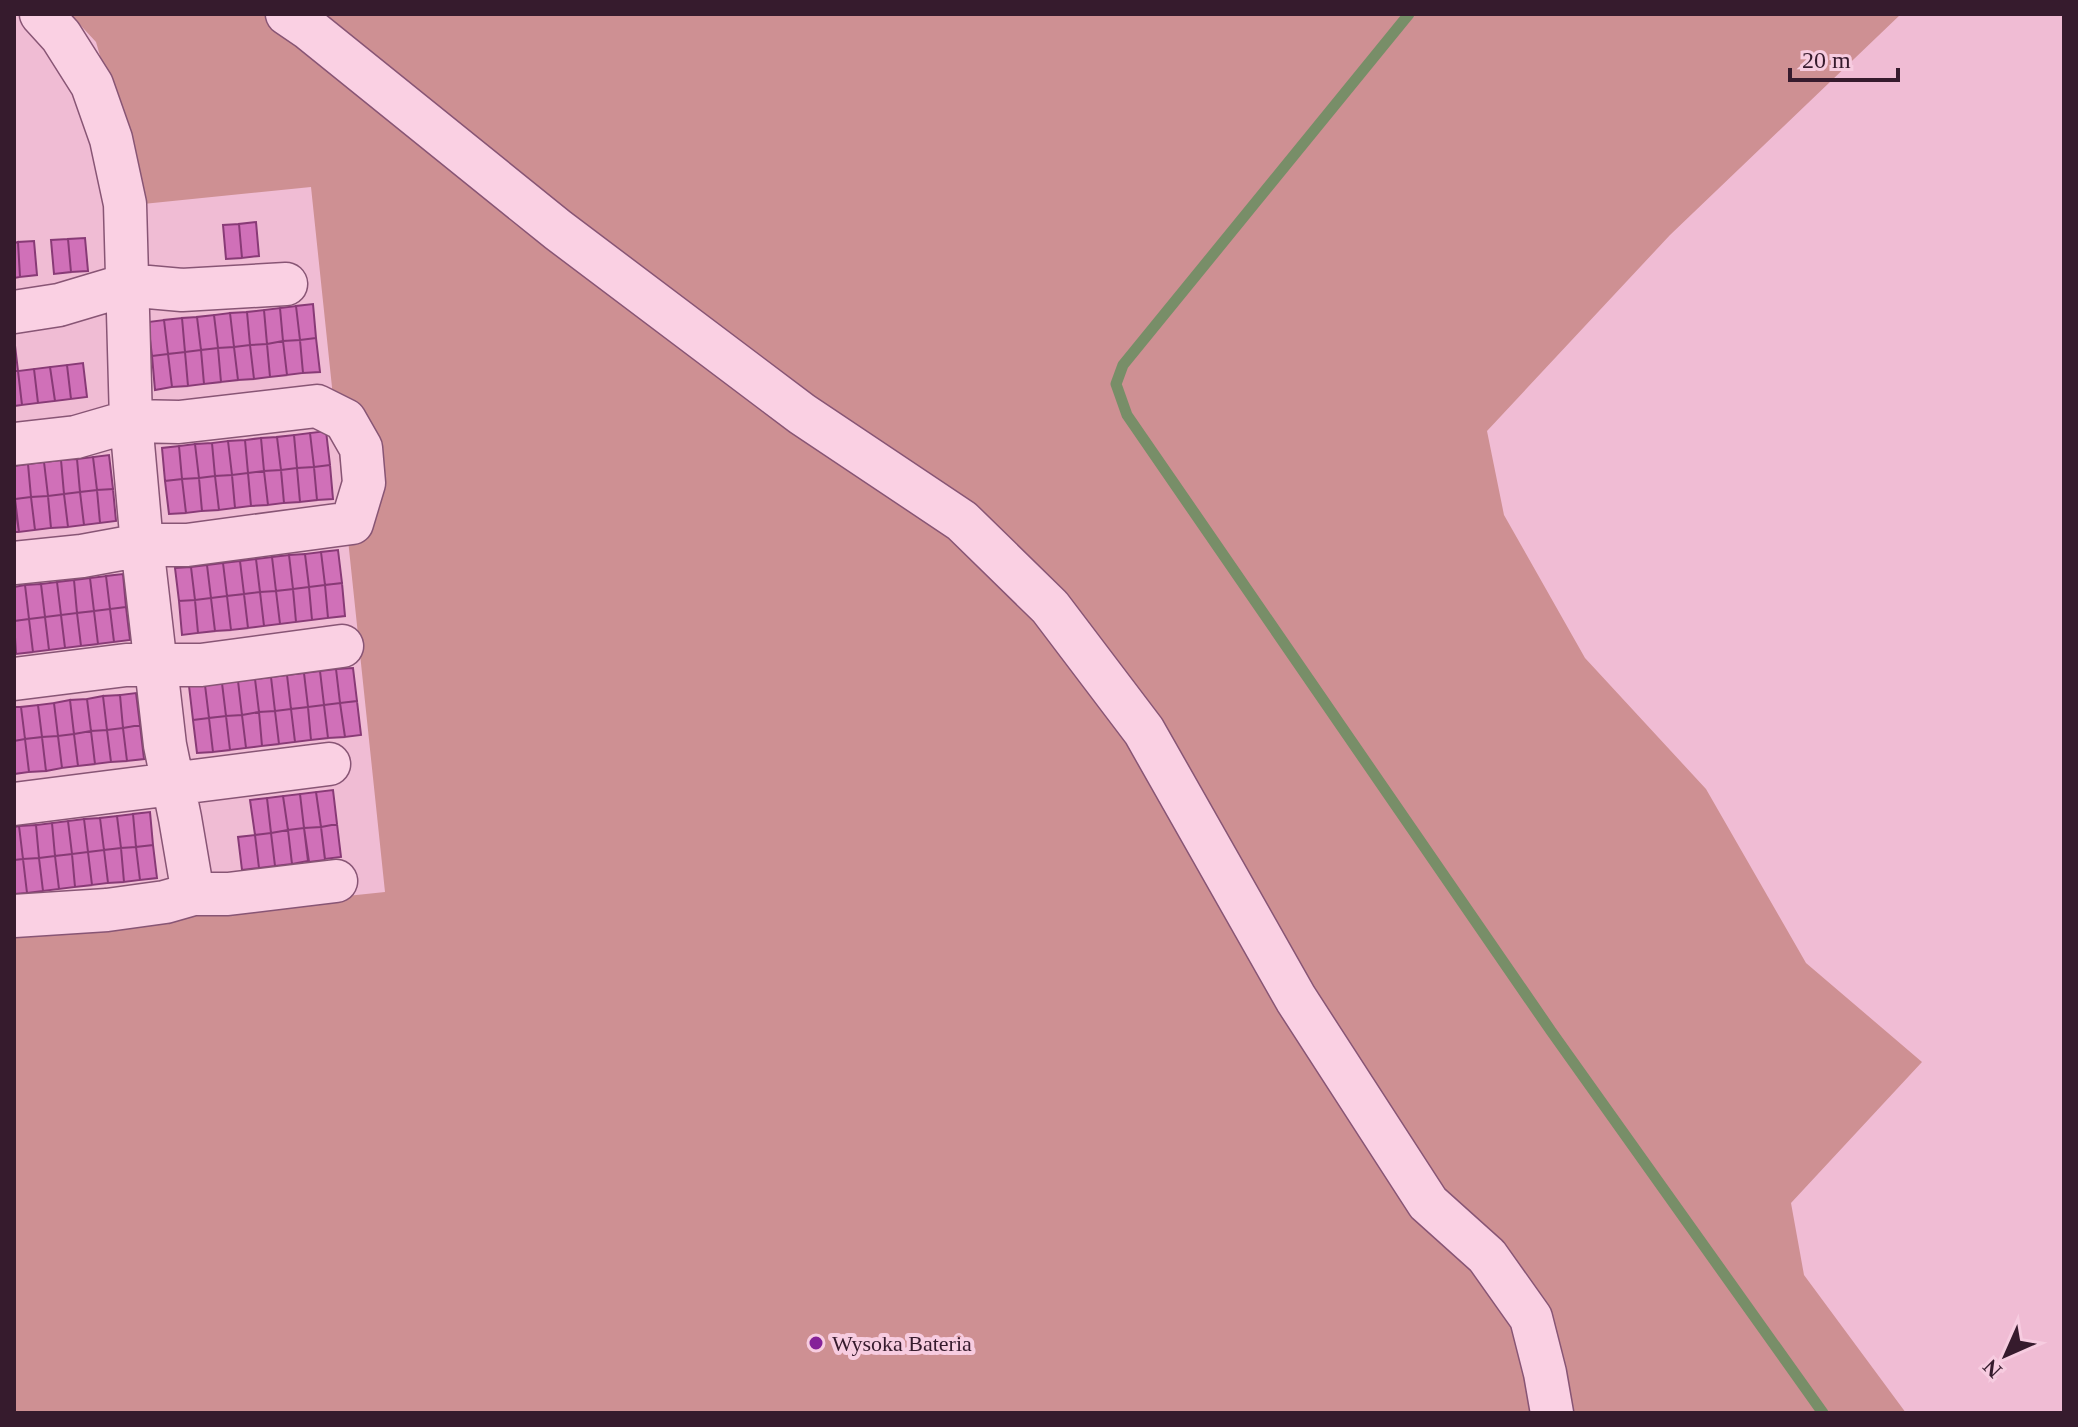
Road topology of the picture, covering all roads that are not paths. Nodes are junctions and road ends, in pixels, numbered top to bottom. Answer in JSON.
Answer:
{"nodes":[{"id":1,"x":41,"y":14,"type":"edge"},
{"id":2,"x":287,"y":14,"type":"edge"},
{"id":3,"x":286,"y":284,"type":"dead end"},
{"id":4,"x":126,"y":285,"type":"junction"},
{"id":5,"x":14,"y":312,"type":"edge"},
{"id":6,"x":131,"y":421,"type":"junction"},
{"id":7,"x":14,"y":444,"type":"edge"},
{"id":8,"x":142,"y":545,"type":"junction"},
{"id":9,"x":14,"y":563,"type":"edge"},
{"id":10,"x":342,"y":646,"type":"dead end"},
{"id":11,"x":156,"y":664,"type":"junction"},
{"id":12,"x":14,"y":679,"type":"edge"},
{"id":13,"x":329,"y":764,"type":"dead end"},
{"id":14,"x":173,"y":784,"type":"junction"},
{"id":15,"x":14,"y":804,"type":"edge"},
{"id":16,"x":336,"y":881,"type":"dead end"},
{"id":17,"x":193,"y":894,"type":"junction"},
{"id":18,"x":14,"y":916,"type":"edge"},
{"id":19,"x":1552,"y":1413,"type":"edge"}],
"edges":[{"from":1,"to":4,"type":"street"},
{"from":2,"to":19,"type":"street"},
{"from":3,"to":4,"type":"street"},
{"from":4,"to":5,"type":"street"},
{"from":4,"to":6,"type":"street"},
{"from":6,"to":7,"type":"street"},
{"from":6,"to":8,"type":"street"},
{"from":6,"to":8,"type":"street"},
{"from":8,"to":9,"type":"street"},
{"from":8,"to":11,"type":"street"},
{"from":10,"to":11,"type":"street"},
{"from":11,"to":12,"type":"street"},
{"from":11,"to":14,"type":"street"},
{"from":13,"to":14,"type":"street"},
{"from":14,"to":15,"type":"street"},
{"from":14,"to":17,"type":"street"},
{"from":16,"to":17,"type":"street"},
{"from":17,"to":18,"type":"street"}]}
